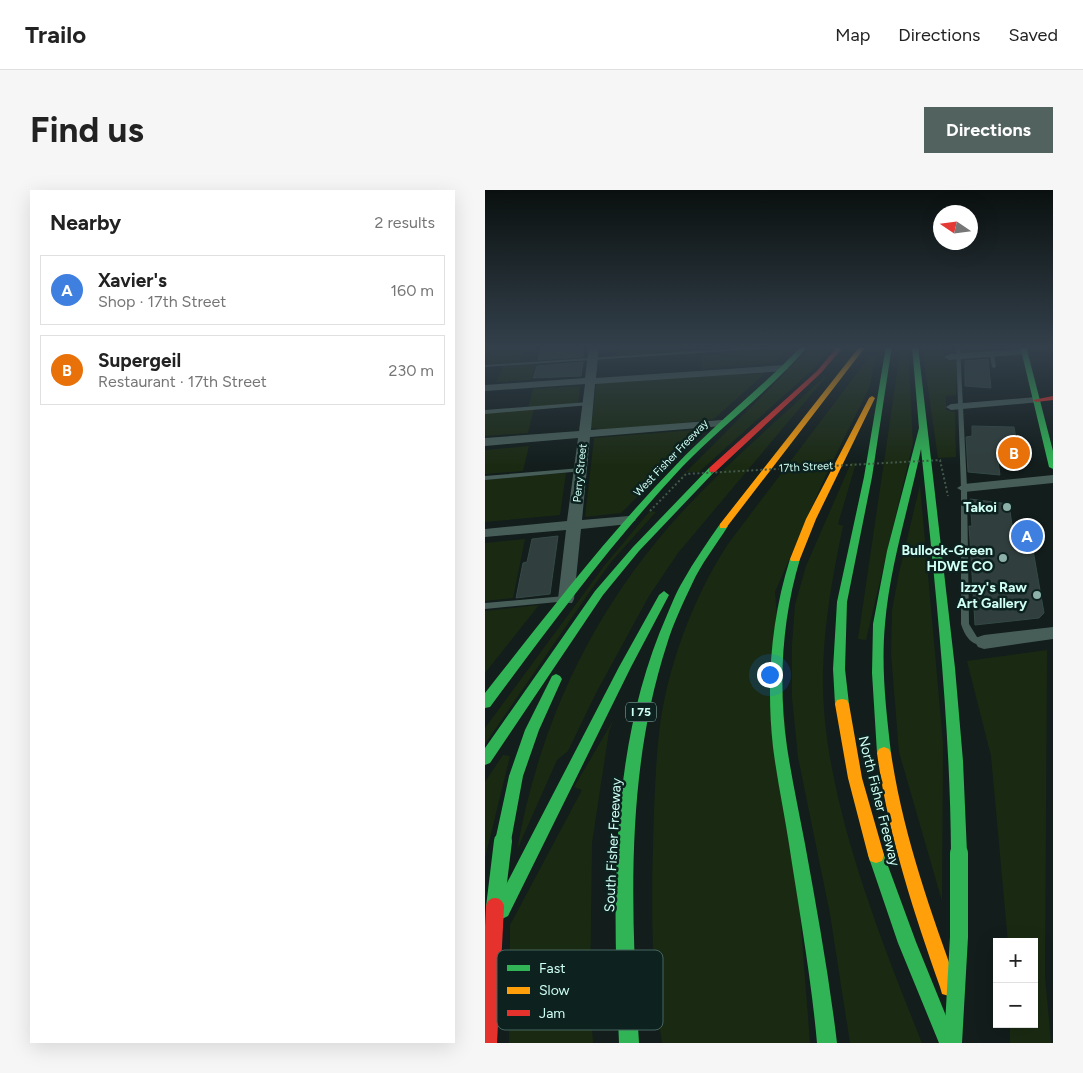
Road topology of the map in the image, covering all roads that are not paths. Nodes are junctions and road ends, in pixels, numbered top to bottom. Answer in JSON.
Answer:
{"nodes":[{"id":1,"x":518,"y":386,"type":"edge"},
{"id":2,"x":590,"y":386,"type":"edge"},
{"id":3,"x":765,"y":386,"type":"edge"},
{"id":4,"x":804,"y":386,"type":"edge"},
{"id":5,"x":832,"y":386,"type":"edge"},
{"id":6,"x":880,"y":386,"type":"edge"},
{"id":7,"x":883,"y":386,"type":"edge"},
{"id":8,"x":918,"y":386,"type":"edge"},
{"id":9,"x":956,"y":386,"type":"edge"},
{"id":10,"x":1033,"y":386,"type":"edge"},
{"id":11,"x":485,"y":388,"type":"edge"},
{"id":12,"x":1053,"y":398,"type":"edge"},
{"id":13,"x":1037,"y":400,"type":"junction"},
{"id":14,"x":588,"y":404,"type":"junction"},
{"id":15,"x":956,"y":406,"type":"junction"},
{"id":16,"x":485,"y":412,"type":"edge"},
{"id":17,"x":722,"y":423,"type":"junction"},
{"id":18,"x":801,"y":425,"type":"junction"},
{"id":19,"x":921,"y":430,"type":"junction"},
{"id":20,"x":585,"y":434,"type":"junction"},
{"id":21,"x":485,"y":442,"type":"edge"},
{"id":22,"x":1053,"y":466,"type":"edge"},
{"id":23,"x":581,"y":470,"type":"junction"},
{"id":24,"x":485,"y":478,"type":"edge"},
{"id":25,"x":1053,"y":479,"type":"edge"},
{"id":26,"x":964,"y":488,"type":"junction"},
{"id":27,"x":629,"y":520,"type":"junction"},
{"id":28,"x":574,"y":525,"type":"junction"},
{"id":29,"x":485,"y":533,"type":"edge"},
{"id":30,"x":692,"y":552,"type":"dead end"},
{"id":31,"x":624,"y":564,"type":"junction"},
{"id":32,"x":669,"y":587,"type":"dead end"},
{"id":33,"x":566,"y":599,"type":"junction"},
{"id":34,"x":485,"y":606,"type":"edge"},
{"id":35,"x":1053,"y":633,"type":"edge"},
{"id":36,"x":984,"y":642,"type":"joint"},
{"id":37,"x":485,"y":703,"type":"edge"},
{"id":38,"x":485,"y":759,"type":"edge"},
{"id":39,"x":485,"y":941,"type":"edge"},
{"id":40,"x":625,"y":950,"type":"edge"},
{"id":41,"x":965,"y":1028,"type":"dead end"},
{"id":42,"x":628,"y":1030,"type":"edge"},
{"id":43,"x":488,"y":1043,"type":"edge"},
{"id":44,"x":629,"y":1043,"type":"edge"},
{"id":45,"x":827,"y":1043,"type":"edge"},
{"id":46,"x":949,"y":1043,"type":"edge"},
{"id":47,"x":953,"y":1043,"type":"edge"}],
"edges":[{"from":1,"to":11,"type":"street"},
{"from":2,"to":14,"type":"street","name":"Perry Street"},
{"from":3,"to":17,"type":"main road","name":"West Fisher Freeway"},
{"from":4,"to":31,"type":"main road"},
{"from":5,"to":18,"type":"main road","number":"I 75"},
{"from":6,"to":45,"type":"main road"},
{"from":7,"to":46,"type":"main road","name":"North Fisher Freeway"},
{"from":8,"to":19,"type":"main road"},
{"from":9,"to":15,"type":"lane"},
{"from":10,"to":13,"type":"main road"},
{"from":12,"to":13,"type":"main road"},
{"from":13,"to":15,"type":"street"},
{"from":13,"to":22,"type":"main road"},
{"from":14,"to":16,"type":"lane"},
{"from":14,"to":20,"type":"street","name":"Perry Street"},
{"from":15,"to":26,"type":"lane"},
{"from":17,"to":20,"type":"street"},
{"from":17,"to":27,"type":"main road","name":"West Fisher Freeway"},
{"from":18,"to":30,"type":"main road"},
{"from":18,"to":40,"type":"main road","name":"South Fisher Freeway","number":"I 75"},
{"from":19,"to":41,"type":"main road"},
{"from":19,"to":47,"type":"main road","bridge":true},
{"from":20,"to":21,"type":"street"},
{"from":20,"to":23,"type":"street","name":"Perry Street"},
{"from":23,"to":24,"type":"lane"},
{"from":23,"to":28,"type":"street","name":"Perry Street"},
{"from":25,"to":26,"type":"street"},
{"from":26,"to":36,"type":"lane"},
{"from":27,"to":28,"type":"street"},
{"from":27,"to":33,"type":"main road","name":"West Fisher Freeway"},
{"from":28,"to":29,"type":"street"},
{"from":28,"to":33,"type":"street","name":"Perry Street"},
{"from":31,"to":38,"type":"main road"},
{"from":31,"to":43,"type":"main road","bridge":true},
{"from":32,"to":39,"type":"main road"},
{"from":33,"to":34,"type":"lane"},
{"from":33,"to":37,"type":"main road","name":"West Fisher Freeway"},
{"from":35,"to":36,"type":"street"},
{"from":42,"to":44,"type":"main road","name":"South Fisher Freeway","number":"I 75"}]}
